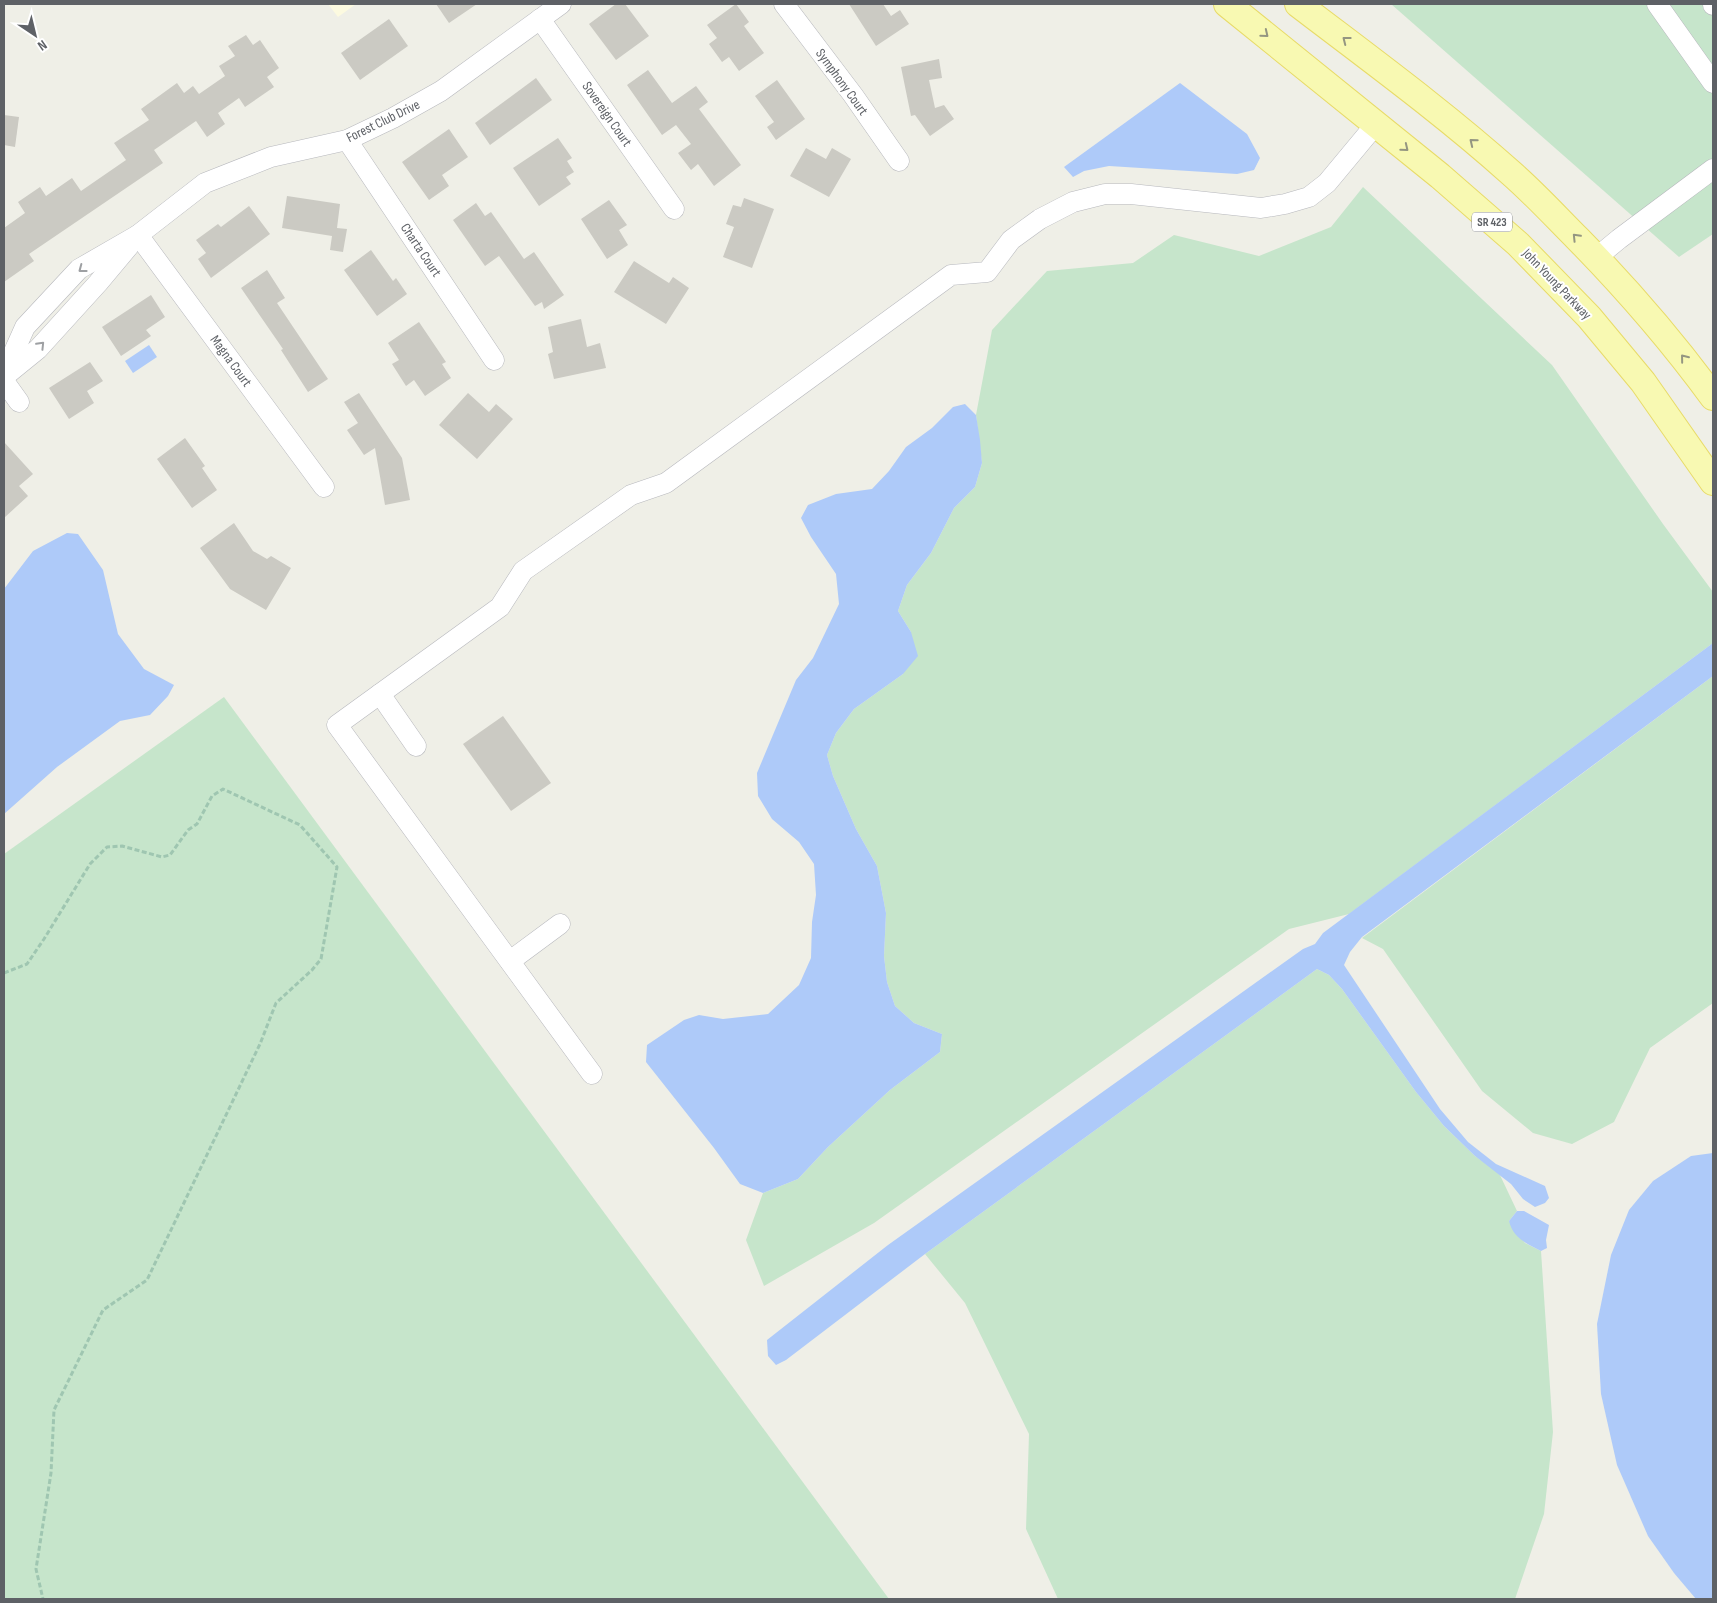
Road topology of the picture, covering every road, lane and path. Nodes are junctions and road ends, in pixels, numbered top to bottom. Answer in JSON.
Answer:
{"nodes":[{"id":1,"x":562,"y":4,"type":"edge"},
{"id":2,"x":784,"y":4,"type":"edge"},
{"id":3,"x":1227,"y":4,"type":"edge"},
{"id":4,"x":1298,"y":4,"type":"edge"},
{"id":5,"x":1657,"y":4,"type":"edge"},
{"id":6,"x":540,"y":19,"type":"junction"},
{"id":7,"x":1713,"y":83,"type":"edge"},
{"id":8,"x":1376,"y":124,"type":"junction"},
{"id":9,"x":347,"y":140,"type":"junction"},
{"id":10,"x":899,"y":161,"type":"dead end"},
{"id":11,"x":1713,"y":169,"type":"edge"},
{"id":12,"x":674,"y":209,"type":"dead end"},
{"id":13,"x":138,"y":235,"type":"junction"},
{"id":14,"x":1596,"y":258,"type":"junction"},
{"id":15,"x":1538,"y":264,"type":"junction"},
{"id":16,"x":494,"y":360,"type":"dead end"},
{"id":17,"x":4,"y":375,"type":"edge"},
{"id":18,"x":4,"y":381,"type":"edge"},
{"id":19,"x":1713,"y":397,"type":"edge"},
{"id":20,"x":19,"y":402,"type":"dead end"},
{"id":21,"x":1713,"y":457,"type":"edge"},
{"id":22,"x":1713,"y":482,"type":"edge"},
{"id":23,"x":324,"y":487,"type":"dead end"},
{"id":24,"x":380,"y":694,"type":"junction"},
{"id":25,"x":416,"y":746,"type":"dead end"},
{"id":26,"x":560,"y":924,"type":"dead end"},
{"id":27,"x":510,"y":962,"type":"junction"},
{"id":28,"x":4,"y":973,"type":"edge"},
{"id":29,"x":592,"y":1074,"type":"dead end"},
{"id":30,"x":43,"y":1599,"type":"edge"}],
"edges":[{"from":1,"to":6,"type":"street","name":"Forest Club Drive"},
{"from":2,"to":10,"type":"street","name":"Symphony Court"},
{"from":3,"to":8,"type":"main road","name":"John Young Parkway","number":"SR 423","one_way":true},
{"from":14,"to":4,"type":"main road","one_way":true},
{"from":5,"to":7,"type":"street"},
{"from":6,"to":9,"type":"street","name":"Forest Club Drive"},
{"from":6,"to":12,"type":"street","name":"Sovereign Court"},
{"from":8,"to":15,"type":"main road","name":"John Young Parkway","number":"SR 423","one_way":true},
{"from":8,"to":24,"type":"street"},
{"from":9,"to":13,"type":"street","name":"Forest Club Drive"},
{"from":9,"to":16,"type":"street","name":"Charta Court"},
{"from":11,"to":14,"type":"street"},
{"from":13,"to":17,"type":"street","name":"Forest Club Drive"},
{"from":13,"to":23,"type":"street","name":"Magna Court"},
{"from":19,"to":14,"type":"main road","one_way":true},
{"from":15,"to":21,"type":"main road"},
{"from":15,"to":22,"type":"main road","name":"John Young Parkway","number":"SR 423"},
{"from":18,"to":20,"type":"street"},
{"from":24,"to":25,"type":"street"},
{"from":24,"to":27,"type":"street"},
{"from":26,"to":27,"type":"street"},
{"from":27,"to":29,"type":"street"},
{"from":28,"to":30,"type":"path"}]}
